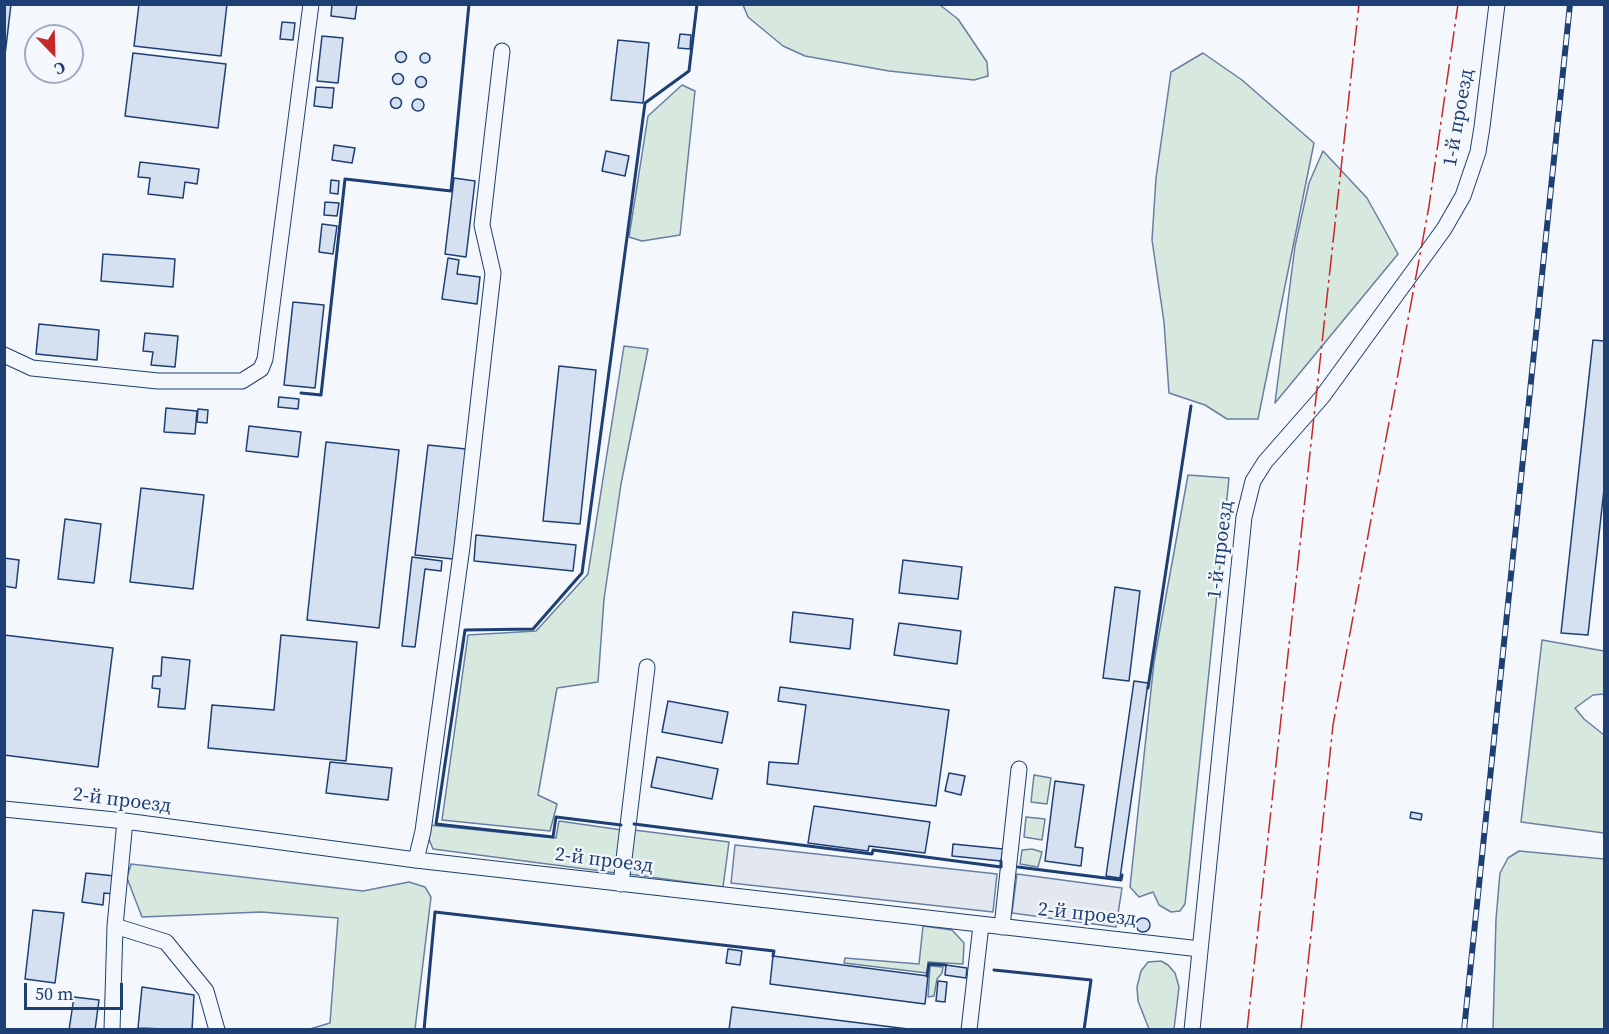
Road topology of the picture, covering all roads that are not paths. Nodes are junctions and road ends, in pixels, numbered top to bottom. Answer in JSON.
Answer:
{"nodes":[{"id":1,"x":311,"y":4,"type":"edge"},
{"id":2,"x":1497,"y":4,"type":"edge"},
{"id":3,"x":502,"y":51,"type":"dead end"},
{"id":4,"x":4,"y":355,"type":"edge"},
{"id":5,"x":647,"y":667,"type":"dead end"},
{"id":6,"x":1019,"y":769,"type":"dead end"},
{"id":7,"x":4,"y":809,"type":"edge"},
{"id":8,"x":125,"y":821,"type":"junction"},
{"id":9,"x":416,"y":860,"type":"junction"},
{"id":10,"x":621,"y":884,"type":"junction"},
{"id":11,"x":981,"y":925,"type":"junction"},
{"id":12,"x":115,"y":926,"type":"junction"},
{"id":13,"x":1002,"y":927,"type":"junction"},
{"id":14,"x":1200,"y":949,"type":"junction"},
{"id":15,"x":112,"y":1029,"type":"edge"},
{"id":16,"x":217,"y":1029,"type":"edge"},
{"id":17,"x":969,"y":1029,"type":"edge"},
{"id":18,"x":1192,"y":1029,"type":"edge"}],
"edges":[{"from":1,"to":4,"type":"street"},
{"from":2,"to":14,"type":"street","name":"1-й проезд"},
{"from":3,"to":9,"type":"street"},
{"from":5,"to":10,"type":"street"},
{"from":6,"to":13,"type":"street"},
{"from":7,"to":8,"type":"street","name":"2-й проезд"},
{"from":8,"to":9,"type":"street","name":"2-й проезд"},
{"from":8,"to":12,"type":"street"},
{"from":9,"to":10,"type":"street","name":"2-й проезд"},
{"from":10,"to":11,"type":"street","name":"2-й проезд"},
{"from":11,"to":13,"type":"street","name":"2-й проезд"},
{"from":11,"to":17,"type":"street"},
{"from":12,"to":15,"type":"street"},
{"from":12,"to":16,"type":"street"},
{"from":13,"to":14,"type":"street","name":"2-й проезд"},
{"from":14,"to":18,"type":"street","name":"1-й проезд"}]}
